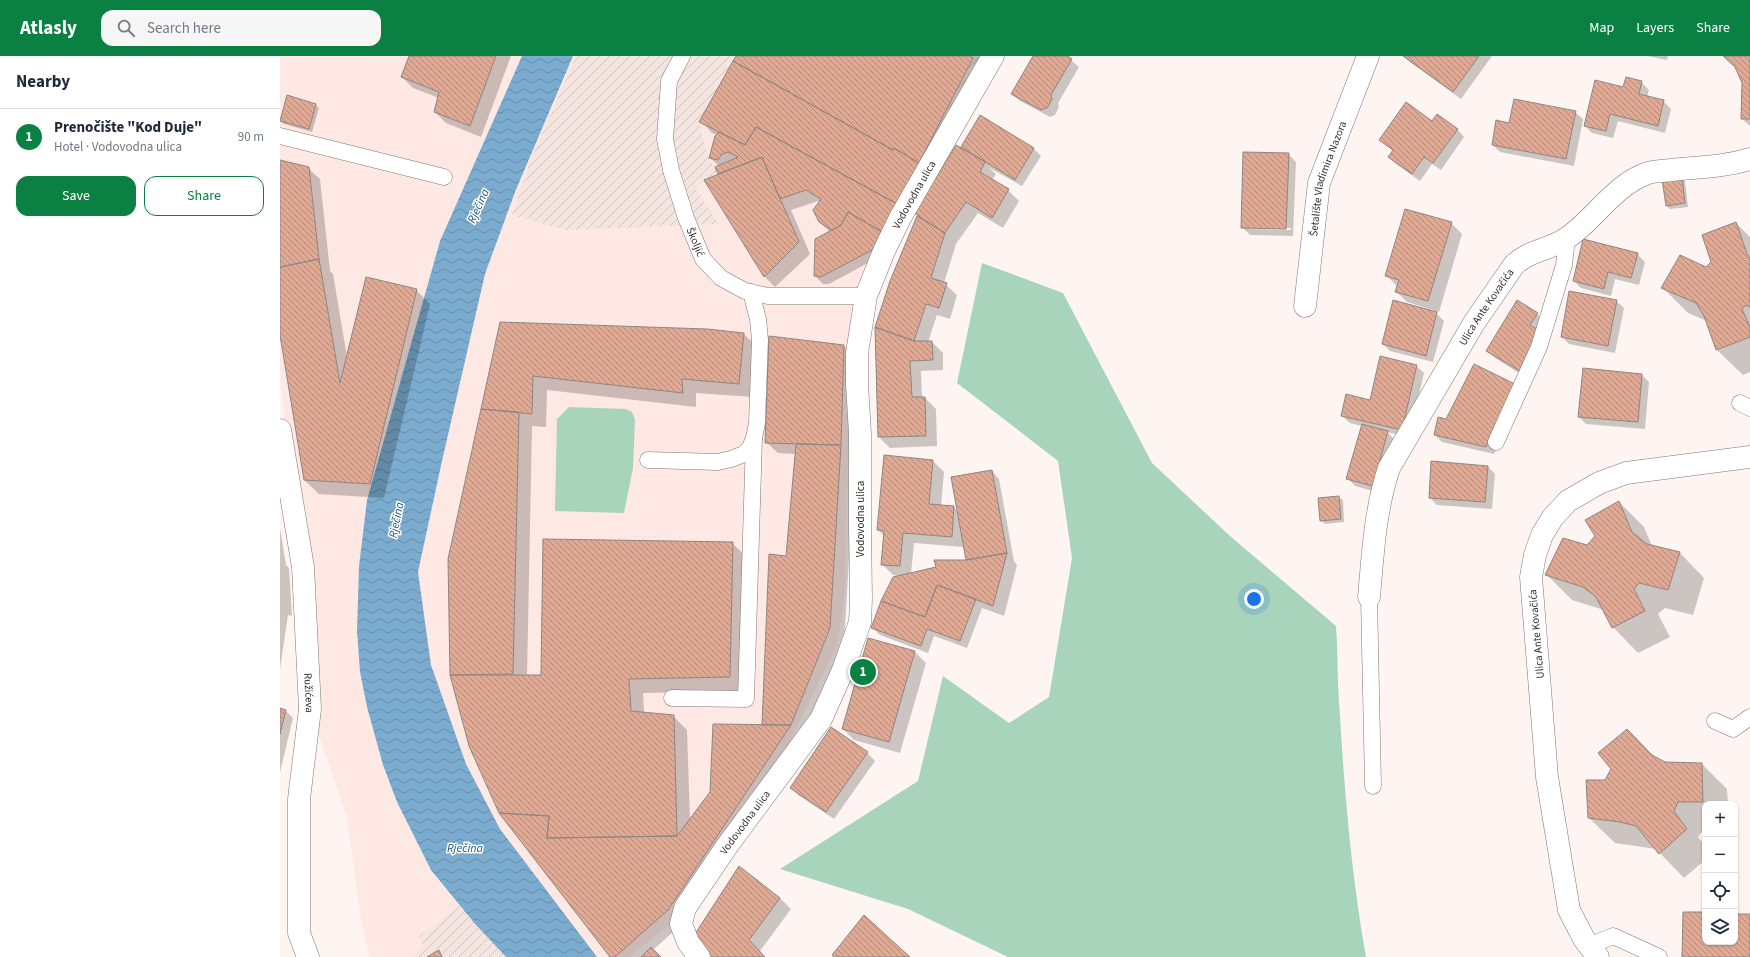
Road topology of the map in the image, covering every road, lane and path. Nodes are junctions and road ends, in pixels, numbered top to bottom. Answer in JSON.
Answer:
{"nodes":[{"id":1,"x":682,"y":56,"type":"edge"},
{"id":2,"x":993,"y":56,"type":"edge"},
{"id":3,"x":1368,"y":56,"type":"edge"},
{"id":4,"x":280,"y":136,"type":"edge"},
{"id":5,"x":1750,"y":159,"type":"edge"},
{"id":6,"x":444,"y":177,"type":"dead end"},
{"id":7,"x":1567,"y":238,"type":"junction"},
{"id":8,"x":750,"y":292,"type":"junction"},
{"id":9,"x":866,"y":296,"type":"junction"},
{"id":10,"x":1305,"y":306,"type":"dead end"},
{"id":11,"x":280,"y":430,"type":"edge"},
{"id":12,"x":754,"y":438,"type":"junction"},
{"id":13,"x":1496,"y":442,"type":"dead end"},
{"id":14,"x":1750,"y":457,"type":"edge"},
{"id":15,"x":648,"y":460,"type":"dead end"},
{"id":16,"x":1369,"y":597,"type":"joint"},
{"id":17,"x":672,"y":698,"type":"dead end"},
{"id":18,"x":1750,"y":717,"type":"edge"},
{"id":19,"x":1715,"y":721,"type":"dead end"},
{"id":20,"x":1373,"y":786,"type":"dead end"},
{"id":21,"x":1593,"y":951,"type":"edge"},
{"id":22,"x":308,"y":957,"type":"edge"},
{"id":23,"x":699,"y":957,"type":"edge"},
{"id":24,"x":1659,"y":957,"type":"edge"}],
"edges":[{"from":1,"to":8,"type":"lane","name":"Školjić"},
{"from":2,"to":9,"type":"street","name":"Vodovodna ulica"},
{"from":3,"to":10,"type":"street","name":"Šetalište Vladimira Nazora"},
{"from":4,"to":6,"type":"lane"},
{"from":5,"to":7,"type":"street","name":"Ulica Ante Kovačića"},
{"from":7,"to":13,"type":"lane"},
{"from":7,"to":16,"type":"street","name":"Ulica Ante Kovačića"},
{"from":8,"to":9,"type":"lane","name":"Školjić"},
{"from":8,"to":12,"type":"lane"},
{"from":9,"to":23,"type":"street","name":"Vodovodna ulica"},
{"from":11,"to":22,"type":"street","name":"Ružićeva"},
{"from":12,"to":15,"type":"lane"},
{"from":12,"to":17,"type":"lane"},
{"from":14,"to":21,"type":"street","name":"Ulica Ante Kovačića"},
{"from":16,"to":20,"type":"lane"},
{"from":18,"to":19,"type":"lane"},
{"from":21,"to":24,"type":"lane"}]}
